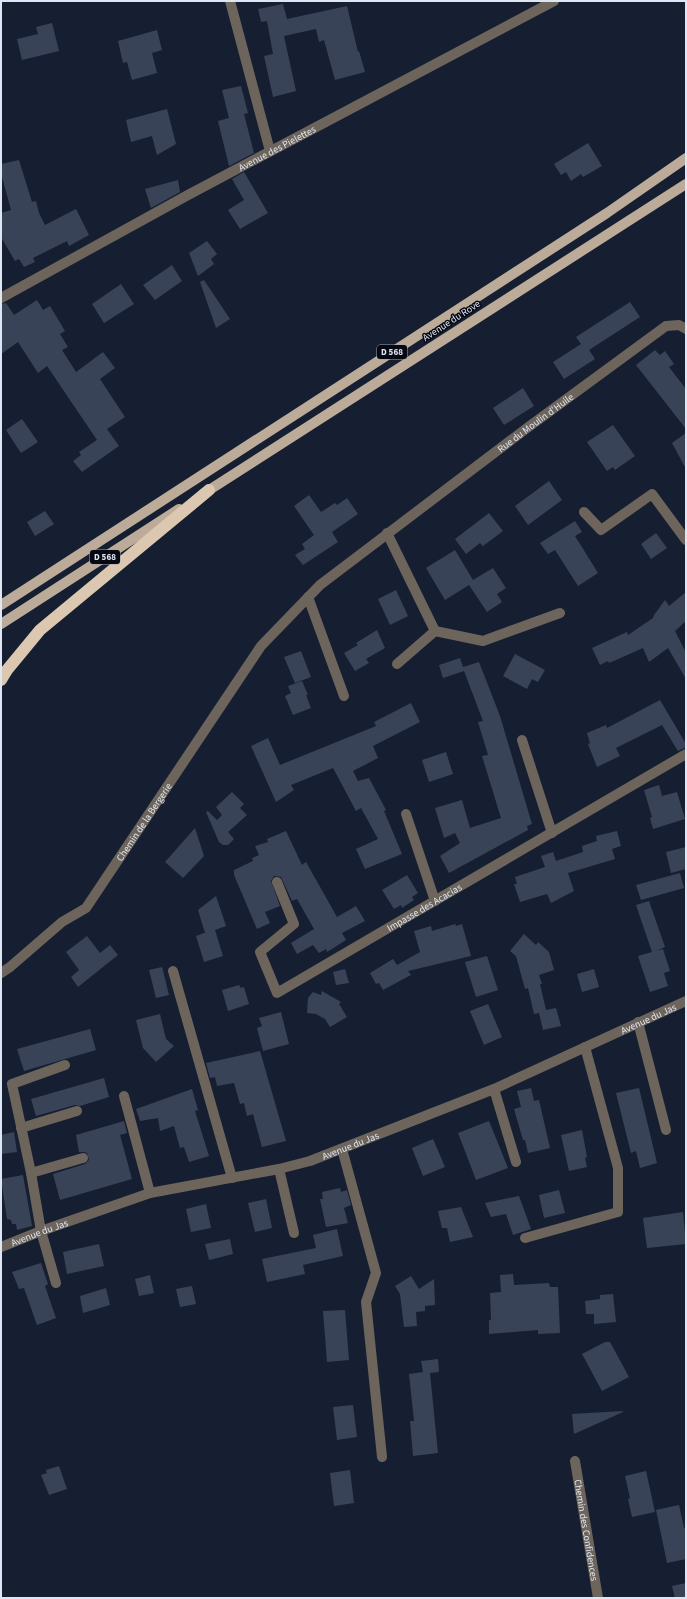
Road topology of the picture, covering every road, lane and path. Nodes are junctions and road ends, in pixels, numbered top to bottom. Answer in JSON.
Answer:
{"nodes":[{"id":1,"x":230,"y":1,"type":"edge"},
{"id":2,"x":554,"y":1,"type":"edge"},
{"id":3,"x":270,"y":151,"type":"junction"},
{"id":4,"x":686,"y":158,"type":"edge"},
{"id":5,"x":686,"y":184,"type":"edge"},
{"id":6,"x":1,"y":298,"type":"edge"},
{"id":7,"x":686,"y":329,"type":"edge"},
{"id":8,"x":209,"y":490,"type":"junction"},
{"id":9,"x":584,"y":512,"type":"dead end"},
{"id":10,"x":387,"y":533,"type":"junction"},
{"id":11,"x":686,"y":540,"type":"edge"},
{"id":12,"x":308,"y":597,"type":"junction"},
{"id":13,"x":1,"y":605,"type":"edge"},
{"id":14,"x":560,"y":613,"type":"dead end"},
{"id":15,"x":1,"y":624,"type":"edge"},
{"id":16,"x":435,"y":631,"type":"junction"},
{"id":17,"x":397,"y":664,"type":"dead end"},
{"id":18,"x":1,"y":680,"type":"edge"},
{"id":19,"x":344,"y":696,"type":"dead end"},
{"id":20,"x":522,"y":740,"type":"dead end"},
{"id":21,"x":686,"y":754,"type":"edge"},
{"id":22,"x":406,"y":814,"type":"dead end"},
{"id":23,"x":552,"y":833,"type":"junction"},
{"id":24,"x":277,"y":882,"type":"dead end"},
{"id":25,"x":435,"y":901,"type":"junction"},
{"id":26,"x":173,"y":971,"type":"dead end"},
{"id":27,"x":1,"y":973,"type":"edge"},
{"id":28,"x":686,"y":1001,"type":"edge"},
{"id":29,"x":638,"y":1022,"type":"junction"},
{"id":30,"x":585,"y":1047,"type":"junction"},
{"id":31,"x":65,"y":1065,"type":"dead end"},
{"id":32,"x":494,"y":1089,"type":"junction"},
{"id":33,"x":124,"y":1096,"type":"dead end"},
{"id":34,"x":77,"y":1111,"type":"dead end"},
{"id":35,"x":21,"y":1128,"type":"junction"},
{"id":36,"x":666,"y":1130,"type":"dead end"},
{"id":37,"x":342,"y":1149,"type":"junction"},
{"id":38,"x":83,"y":1158,"type":"dead end"},
{"id":39,"x":516,"y":1162,"type":"dead end"},
{"id":40,"x":278,"y":1169,"type":"junction"},
{"id":41,"x":31,"y":1173,"type":"junction"},
{"id":42,"x":232,"y":1178,"type":"junction"},
{"id":43,"x":150,"y":1193,"type":"junction"},
{"id":44,"x":40,"y":1231,"type":"junction"},
{"id":45,"x":294,"y":1233,"type":"dead end"},
{"id":46,"x":525,"y":1238,"type":"dead end"},
{"id":47,"x":1,"y":1247,"type":"edge"},
{"id":48,"x":56,"y":1284,"type":"dead end"},
{"id":49,"x":382,"y":1457,"type":"dead end"},
{"id":50,"x":575,"y":1461,"type":"dead end"},
{"id":51,"x":598,"y":1598,"type":"edge"}],
"edges":[{"from":1,"to":3,"type":"street"},
{"from":2,"to":3,"type":"street","name":"Avenue des Pielettes"},
{"from":3,"to":6,"type":"street","name":"Avenue des Pielettes"},
{"from":4,"to":13,"type":"main road","number":"D 568"},
{"from":5,"to":8,"type":"main road","name":"Avenue du Rove","number":"D 568"},
{"from":7,"to":10,"type":"street","name":"Rue du Moulin d'Huile"},
{"from":8,"to":15,"type":"main road","number":"D 568"},
{"from":8,"to":18,"type":"highway"},
{"from":9,"to":11,"type":"street"},
{"from":10,"to":12,"type":"street","name":"Rue du Moulin d'Huile"},
{"from":10,"to":16,"type":"street"},
{"from":12,"to":19,"type":"street"},
{"from":12,"to":27,"type":"street","name":"Chemin de la Bergerie"},
{"from":14,"to":16,"type":"street"},
{"from":16,"to":17,"type":"street"},
{"from":20,"to":23,"type":"street"},
{"from":21,"to":23,"type":"street","name":"Impasse des Acacias"},
{"from":22,"to":25,"type":"street"},
{"from":23,"to":25,"type":"street","name":"Impasse des Acacias"},
{"from":24,"to":25,"type":"street","name":"Impasse des Acacias"},
{"from":26,"to":42,"type":"street"},
{"from":28,"to":29,"type":"street","name":"Avenue du Jas"},
{"from":29,"to":30,"type":"street","name":"Avenue du Jas"},
{"from":29,"to":36,"type":"street"},
{"from":30,"to":32,"type":"street","name":"Avenue du Jas"},
{"from":30,"to":46,"type":"street"},
{"from":31,"to":35,"type":"street"},
{"from":32,"to":37,"type":"street","name":"Avenue du Jas"},
{"from":32,"to":39,"type":"street"},
{"from":33,"to":43,"type":"street"},
{"from":34,"to":35,"type":"street"},
{"from":35,"to":41,"type":"street"},
{"from":37,"to":40,"type":"street","name":"Avenue du Jas"},
{"from":37,"to":49,"type":"street"},
{"from":38,"to":41,"type":"street"},
{"from":40,"to":42,"type":"street","name":"Avenue du Jas"},
{"from":40,"to":45,"type":"street"},
{"from":41,"to":44,"type":"street"},
{"from":42,"to":43,"type":"street","name":"Avenue du Jas"},
{"from":43,"to":44,"type":"street","name":"Avenue du Jas"},
{"from":44,"to":47,"type":"street","name":"Avenue du Jas"},
{"from":44,"to":48,"type":"street"},
{"from":50,"to":51,"type":"street","name":"Chemin des Confidences"}]}
